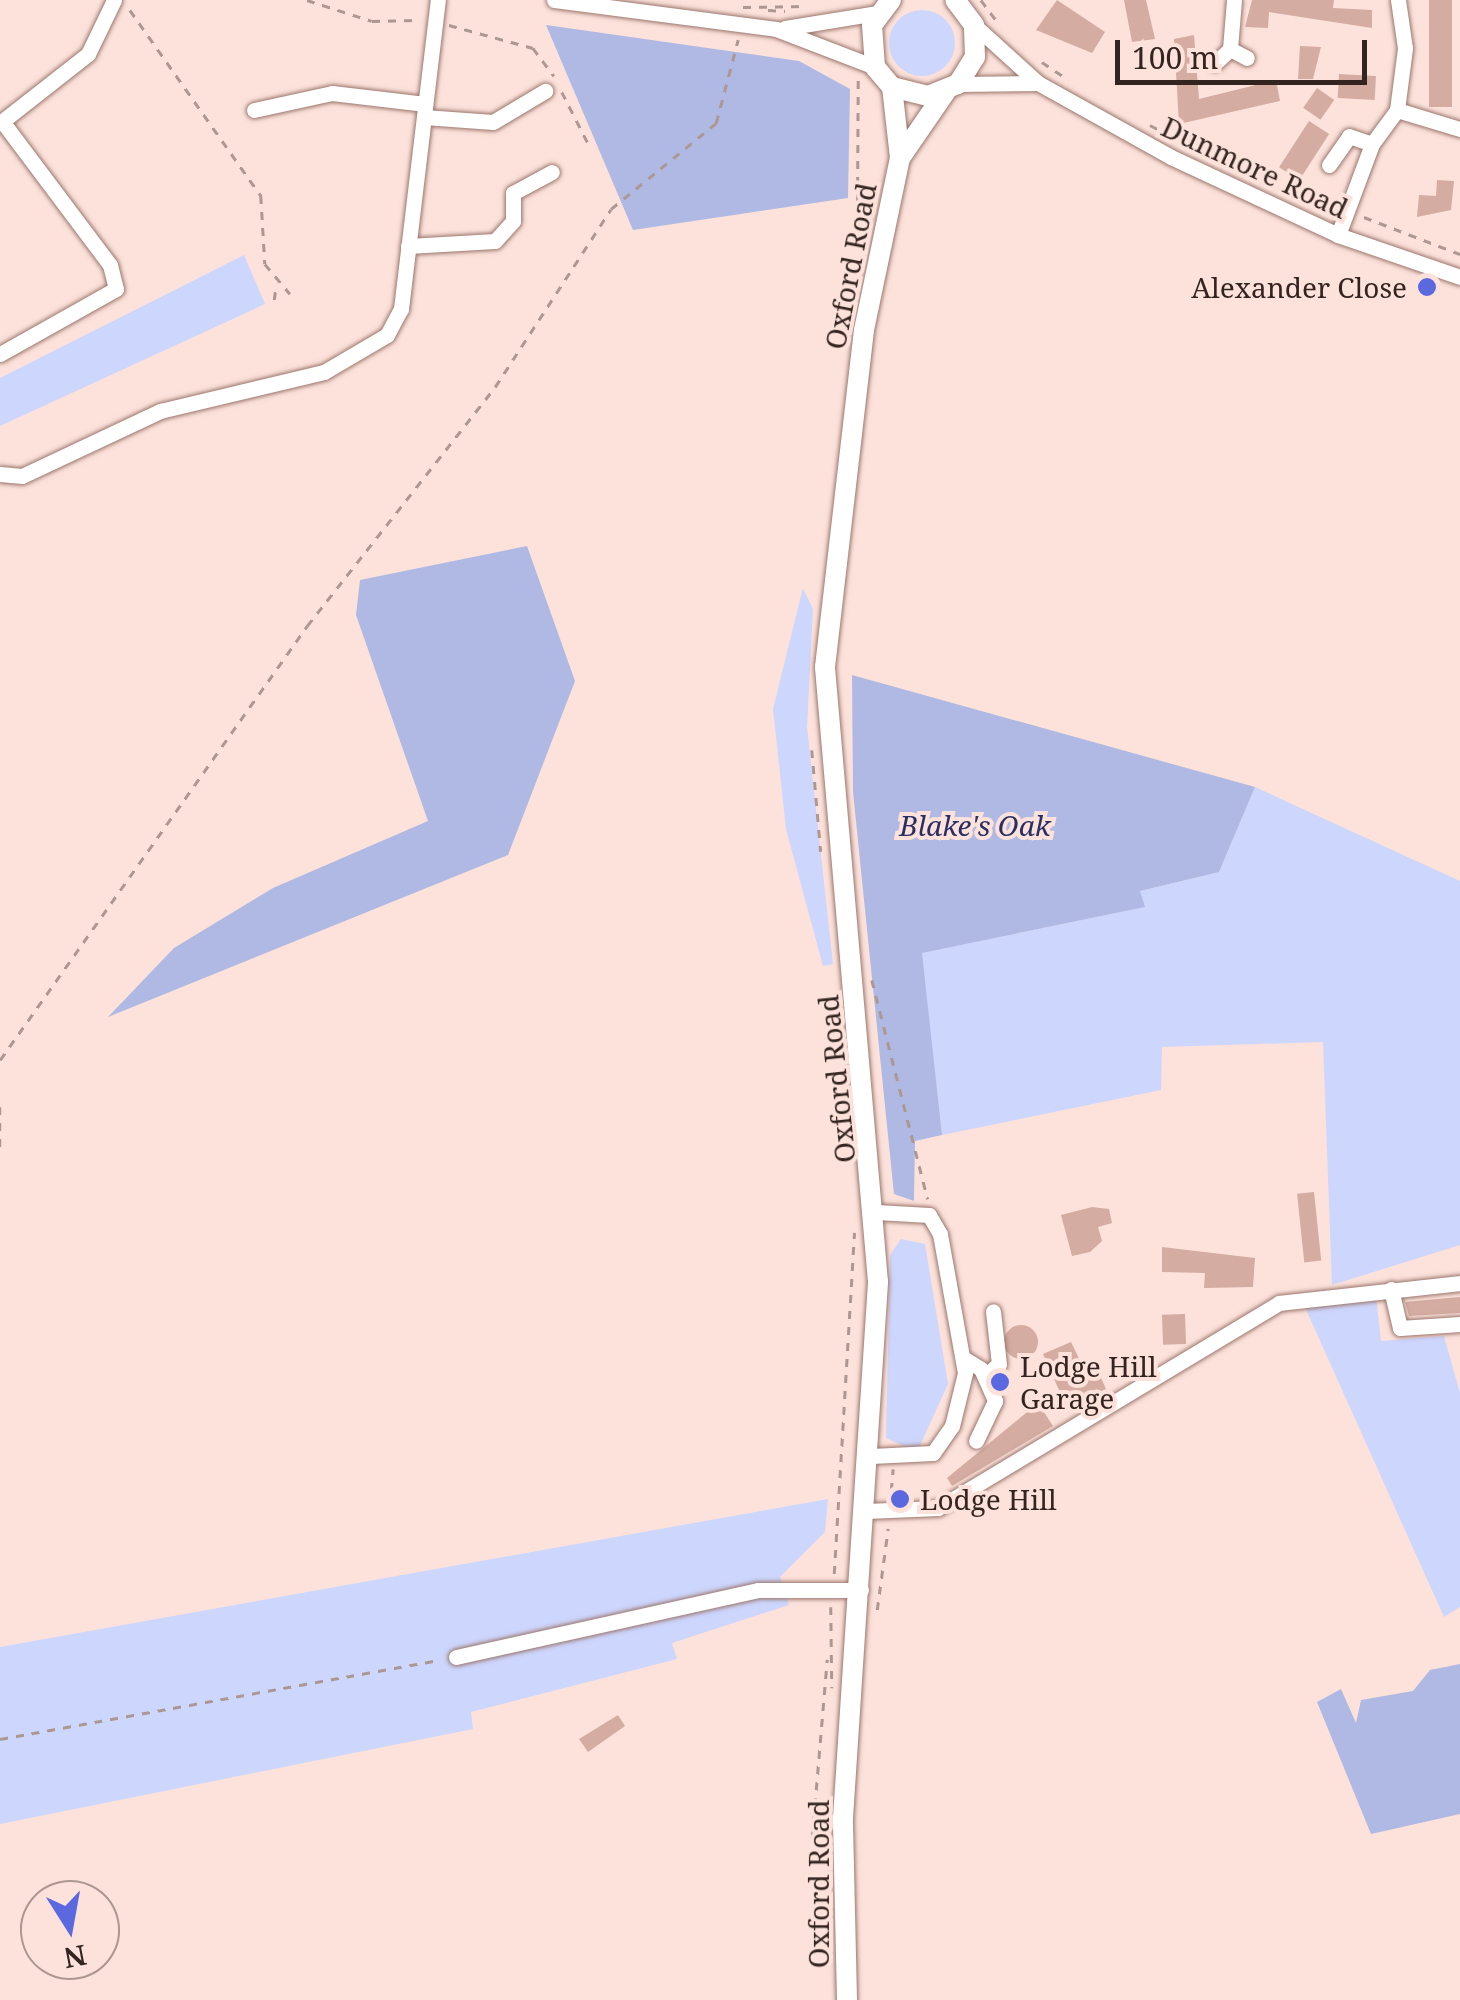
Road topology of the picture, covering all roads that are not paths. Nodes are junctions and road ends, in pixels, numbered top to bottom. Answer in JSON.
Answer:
{"nodes":[{"id":1,"x":114,"y":0,"type":"edge"},
{"id":2,"x":438,"y":0,"type":"edge"},
{"id":3,"x":554,"y":0,"type":"edge"},
{"id":4,"x":956,"y":0,"type":"edge"},
{"id":5,"x":1234,"y":0,"type":"edge"},
{"id":6,"x":1404,"y":2,"type":"edge"},
{"id":7,"x":885,"y":6,"type":"edge"},
{"id":8,"x":974,"y":26,"type":"junction"},
{"id":9,"x":776,"y":28,"type":"junction"},
{"id":10,"x":1230,"y":49,"type":"junction"},
{"id":11,"x":1247,"y":58,"type":"dead end"},
{"id":12,"x":1215,"y":63,"type":"dead end"},
{"id":13,"x":875,"y":67,"type":"junction"},
{"id":14,"x":1038,"y":83,"type":"junction"},
{"id":15,"x":892,"y":87,"type":"junction"},
{"id":16,"x":952,"y":88,"type":"junction"},
{"id":17,"x":544,"y":91,"type":"dead end"},
{"id":18,"x":254,"y":110,"type":"dead end"},
{"id":19,"x":1396,"y":110,"type":"junction"},
{"id":20,"x":424,"y":111,"type":"junction"},
{"id":21,"x":1,"y":122,"type":"edge"},
{"id":22,"x":1460,"y":129,"type":"edge"},
{"id":23,"x":1372,"y":144,"type":"junction"},
{"id":24,"x":900,"y":158,"type":"junction"},
{"id":25,"x":1329,"y":164,"type":"dead end"},
{"id":26,"x":552,"y":172,"type":"dead end"},
{"id":27,"x":1338,"y":235,"type":"junction"},
{"id":28,"x":408,"y":246,"type":"junction"},
{"id":29,"x":1460,"y":276,"type":"edge"},
{"id":30,"x":0,"y":354,"type":"edge"},
{"id":31,"x":0,"y":474,"type":"edge"},
{"id":32,"x":876,"y":1212,"type":"junction"},
{"id":33,"x":1460,"y":1282,"type":"edge"},
{"id":34,"x":1391,"y":1289,"type":"junction"},
{"id":35,"x":993,"y":1311,"type":"dead end"},
{"id":36,"x":1460,"y":1324,"type":"edge"},
{"id":37,"x":964,"y":1358,"type":"junction"},
{"id":38,"x":985,"y":1376,"type":"junction"},
{"id":39,"x":976,"y":1441,"type":"dead end"},
{"id":40,"x":871,"y":1456,"type":"junction"},
{"id":41,"x":866,"y":1511,"type":"junction"},
{"id":42,"x":860,"y":1590,"type":"junction"},
{"id":43,"x":456,"y":1656,"type":"road end"},
{"id":44,"x":848,"y":2000,"type":"edge"}],
"edges":[{"from":1,"to":21,"type":"street"},
{"from":2,"to":20,"type":"street"},
{"from":3,"to":9,"type":"street"},
{"from":4,"to":8,"type":"main road"},
{"from":5,"to":10,"type":"street"},
{"from":6,"to":19,"type":"street"},
{"from":7,"to":9,"type":"street"},
{"from":7,"to":13,"type":"main road"},
{"from":8,"to":14,"type":"street","name":"Dunmore Road"},
{"from":8,"to":16,"type":"main road","name":"Oxford Road"},
{"from":9,"to":13,"type":"street"},
{"from":10,"to":11,"type":"street"},
{"from":10,"to":12,"type":"street"},
{"from":13,"to":15,"type":"main road"},
{"from":14,"to":16,"type":"street","name":"Dunmore Road"},
{"from":14,"to":27,"type":"street","name":"Dunmore Road"},
{"from":15,"to":16,"type":"main road"},
{"from":15,"to":24,"type":"main road","name":"Oxford Road"},
{"from":16,"to":24,"type":"main road","name":"Oxford Road"},
{"from":17,"to":20,"type":"street"},
{"from":18,"to":20,"type":"street"},
{"from":19,"to":22,"type":"street"},
{"from":19,"to":23,"type":"street"},
{"from":20,"to":28,"type":"street"},
{"from":21,"to":30,"type":"street"},
{"from":23,"to":25,"type":"street"},
{"from":23,"to":27,"type":"street"},
{"from":24,"to":32,"type":"main road","name":"Oxford Road"},
{"from":26,"to":28,"type":"street"},
{"from":27,"to":29,"type":"street","name":"Dunmore Road"},
{"from":28,"to":31,"type":"street"},
{"from":32,"to":37,"type":"street"},
{"from":32,"to":40,"type":"main road","name":"Oxford Road"},
{"from":33,"to":34,"type":"street"},
{"from":34,"to":36,"type":"street"},
{"from":34,"to":41,"type":"street"},
{"from":35,"to":38,"type":"street"},
{"from":37,"to":38,"type":"street"},
{"from":37,"to":40,"type":"street"},
{"from":38,"to":39,"type":"street"},
{"from":40,"to":41,"type":"main road","name":"Oxford Road"},
{"from":41,"to":42,"type":"main road","name":"Oxford Road"},
{"from":42,"to":43,"type":"street"},
{"from":42,"to":44,"type":"main road","name":"Oxford Road"}]}
